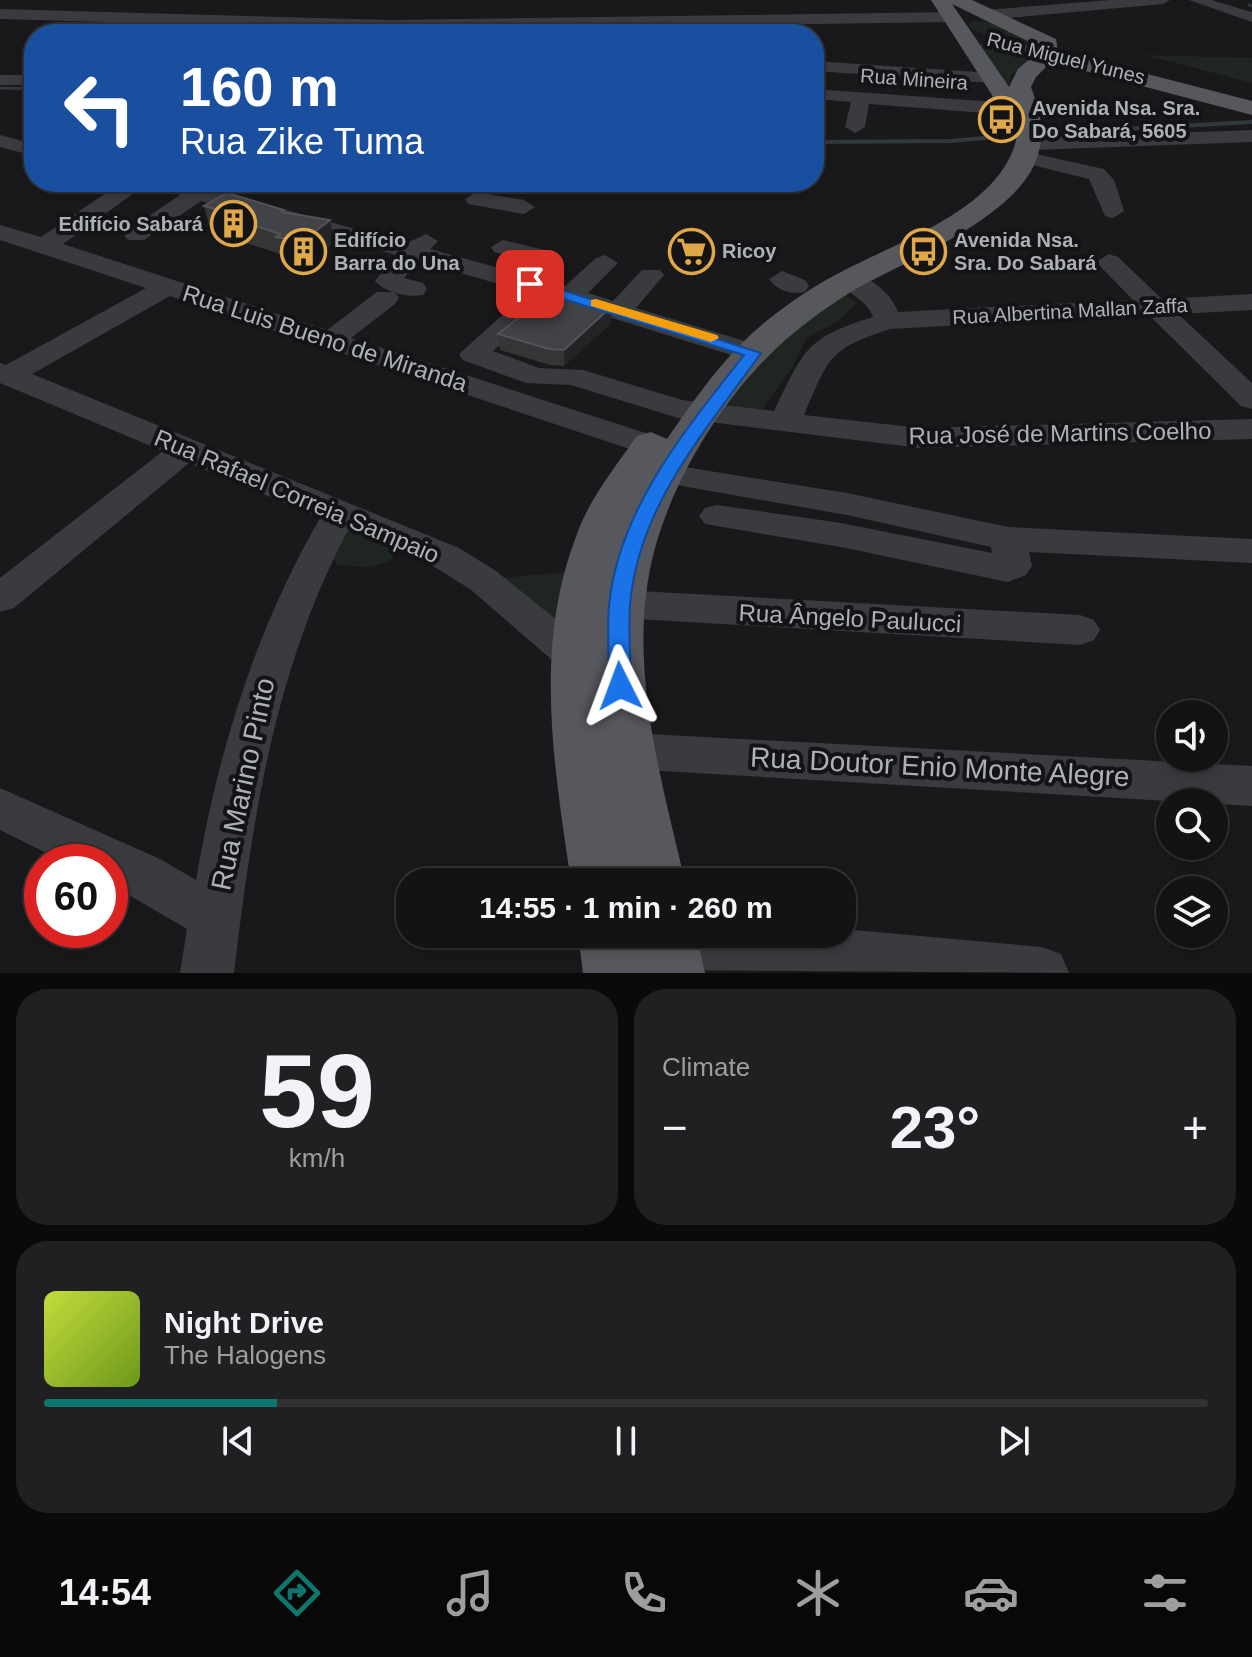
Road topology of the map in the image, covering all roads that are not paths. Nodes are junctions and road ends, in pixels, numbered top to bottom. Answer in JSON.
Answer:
{"nodes":[{"id":1,"x":151,"y":0,"type":"edge"},
{"id":2,"x":1163,"y":0,"type":"edge"},
{"id":3,"x":1196,"y":0,"type":"edge"},
{"id":4,"x":307,"y":2,"type":"dead end"},
{"id":5,"x":950,"y":6,"type":"edge"},
{"id":6,"x":9,"y":10,"type":"edge"},
{"id":7,"x":402,"y":10,"type":"dead end"},
{"id":8,"x":92,"y":11,"type":"junction"},
{"id":9,"x":985,"y":15,"type":"junction"},
{"id":10,"x":1252,"y":17,"type":"edge"},
{"id":11,"x":125,"y":19,"type":"junction"},
{"id":12,"x":850,"y":19,"type":"junction"},
{"id":13,"x":164,"y":20,"type":"junction"},
{"id":14,"x":291,"y":23,"type":"junction"},
{"id":15,"x":516,"y":23,"type":"edge"},
{"id":16,"x":84,"y":24,"type":"edge"},
{"id":17,"x":161,"y":24,"type":"edge"},
{"id":18,"x":206,"y":24,"type":"edge"},
{"id":19,"x":283,"y":24,"type":"edge"},
{"id":20,"x":345,"y":24,"type":"edge"},
{"id":21,"x":392,"y":24,"type":"edge"},
{"id":22,"x":454,"y":24,"type":"edge"},
{"id":23,"x":0,"y":33,"type":"edge"},
{"id":24,"x":937,"y":37,"type":"dead end"},
{"id":25,"x":966,"y":38,"type":"junction"},
{"id":26,"x":859,"y":39,"type":"dead end"},
{"id":27,"x":1038,"y":55,"type":"junction"},
{"id":28,"x":0,"y":80,"type":"edge"},
{"id":29,"x":24,"y":80,"type":"edge"},
{"id":30,"x":824,"y":83,"type":"edge"},
{"id":31,"x":824,"y":85,"type":"edge"},
{"id":32,"x":1002,"y":94,"type":"junction"},
{"id":33,"x":1252,"y":94,"type":"edge"},
{"id":34,"x":861,"y":97,"type":"junction"},
{"id":35,"x":891,"y":100,"type":"junction"},
{"id":36,"x":918,"y":102,"type":"junction"},
{"id":37,"x":1252,"y":108,"type":"edge"},
{"id":38,"x":917,"y":126,"type":"dead end"},
{"id":39,"x":855,"y":127,"type":"dead end"},
{"id":40,"x":889,"y":127,"type":"dead end"},
{"id":41,"x":1242,"y":136,"type":"edge"},
{"id":42,"x":24,"y":137,"type":"edge"},
{"id":43,"x":4,"y":142,"type":"edge"},
{"id":44,"x":24,"y":147,"type":"edge"},
{"id":45,"x":1252,"y":148,"type":"edge"},
{"id":46,"x":1029,"y":151,"type":"junction"},
{"id":47,"x":123,"y":192,"type":"edge"},
{"id":48,"x":193,"y":192,"type":"edge"},
{"id":49,"x":197,"y":193,"type":"junction"},
{"id":50,"x":476,"y":199,"type":"dead end"},
{"id":51,"x":524,"y":207,"type":"dead end"},
{"id":52,"x":1113,"y":211,"type":"dead end"},
{"id":53,"x":0,"y":232,"type":"edge"},
{"id":54,"x":136,"y":235,"type":"dead end"},
{"id":55,"x":46,"y":245,"type":"junction"},
{"id":56,"x":419,"y":246,"type":"junction"},
{"id":57,"x":544,"y":257,"type":"dead end"},
{"id":58,"x":487,"y":258,"type":"junction"},
{"id":59,"x":1109,"y":262,"type":"dead end"},
{"id":60,"x":605,"y":263,"type":"dead end"},
{"id":61,"x":651,"y":275,"type":"dead end"},
{"id":62,"x":850,"y":280,"type":"junction"},
{"id":63,"x":169,"y":286,"type":"junction"},
{"id":64,"x":414,"y":289,"type":"dead end"},
{"id":65,"x":559,"y":292,"type":"junction"},
{"id":66,"x":386,"y":298,"type":"dead end"},
{"id":67,"x":1252,"y":302,"type":"edge"},
{"id":68,"x":1158,"y":306,"type":"junction"},
{"id":69,"x":619,"y":310,"type":"junction"},
{"id":70,"x":888,"y":321,"type":"junction"},
{"id":71,"x":331,"y":340,"type":"junction"},
{"id":72,"x":741,"y":348,"type":"junction"},
{"id":73,"x":4,"y":374,"type":"edge"},
{"id":74,"x":1252,"y":400,"type":"edge"},
{"id":75,"x":784,"y":423,"type":"junction"},
{"id":76,"x":1252,"y":429,"type":"edge"},
{"id":77,"x":675,"y":435,"type":"junction"},
{"id":78,"x":186,"y":449,"type":"junction"},
{"id":79,"x":339,"y":515,"type":"junction"},
{"id":80,"x":717,"y":516,"type":"dead end"},
{"id":81,"x":1008,"y":539,"type":"junction"},
{"id":82,"x":1252,"y":551,"type":"edge"},
{"id":83,"x":0,"y":598,"type":"edge"},
{"id":84,"x":620,"y":604,"type":"junction"},
{"id":85,"x":1080,"y":630,"type":"dead end"},
{"id":86,"x":573,"y":655,"type":"junction"},
{"id":87,"x":629,"y":751,"type":"junction"},
{"id":88,"x":1252,"y":786,"type":"edge"},
{"id":89,"x":0,"y":808,"type":"edge"},
{"id":90,"x":600,"y":868,"type":"edge"},
{"id":91,"x":651,"y":868,"type":"edge"},
{"id":92,"x":215,"y":918,"type":"junction"},
{"id":93,"x":646,"y":952,"type":"edge"},
{"id":94,"x":207,"y":973,"type":"edge"},
{"id":95,"x":1042,"y":973,"type":"edge"}],
"edges":[{"from":1,"to":11,"type":"street"},
{"from":2,"to":9,"type":"street"},
{"from":3,"to":10,"type":"street"},
{"from":4,"to":14,"type":"street"},
{"from":5,"to":9,"type":"main road"},
{"from":5,"to":12,"type":"street"},
{"from":5,"to":25,"type":"main road"},
{"from":5,"to":27,"type":"main road","name":"Rua Miguel Yunes"},
{"from":5,"to":27,"type":"main road","name":"Rua Miguel Yunes"},
{"from":6,"to":8,"type":"street"},
{"from":6,"to":23,"type":"street"},
{"from":7,"to":21,"type":"street"},
{"from":8,"to":11,"type":"street"},
{"from":8,"to":16,"type":"street"},
{"from":9,"to":27,"type":"main road"},
{"from":11,"to":13,"type":"street"},
{"from":12,"to":15,"type":"street"},
{"from":12,"to":26,"type":"street"},
{"from":13,"to":17,"type":"street"},
{"from":13,"to":18,"type":"street"},
{"from":14,"to":19,"type":"street"},
{"from":14,"to":20,"type":"street"},
{"from":15,"to":22,"type":"street"},
{"from":24,"to":25,"type":"street"},
{"from":25,"to":32,"type":"main road"},
{"from":27,"to":33,"type":"main road","name":"Rua Miguel Yunes"},
{"from":27,"to":37,"type":"main road","name":"Rua Miguel Yunes"},
{"from":27,"to":46,"type":"main road"},
{"from":28,"to":29,"type":"street"},
{"from":30,"to":32,"type":"street"},
{"from":31,"to":34,"type":"street","name":"Rua Mineira"},
{"from":32,"to":36,"type":"street","name":"Rua Mineira"},
{"from":32,"to":72,"type":"main road"},
{"from":34,"to":35,"type":"street","name":"Rua Mineira"},
{"from":34,"to":39,"type":"street"},
{"from":35,"to":36,"type":"street","name":"Rua Mineira"},
{"from":35,"to":40,"type":"street"},
{"from":36,"to":38,"type":"street"},
{"from":41,"to":45,"type":"street"},
{"from":41,"to":46,"type":"street"},
{"from":42,"to":43,"type":"street"},
{"from":43,"to":44,"type":"street"},
{"from":46,"to":52,"type":"street"},
{"from":46,"to":62,"type":"main road"},
{"from":47,"to":55,"type":"street"},
{"from":48,"to":49,"type":"street"},
{"from":49,"to":54,"type":"street"},
{"from":49,"to":56,"type":"street"},
{"from":50,"to":51,"type":"street"},
{"from":53,"to":55,"type":"street","name":"Rua Luis Bueno de Miranda"},
{"from":55,"to":63,"type":"street","name":"Rua Luis Bueno de Miranda"},
{"from":56,"to":58,"type":"street"},
{"from":56,"to":64,"type":"street"},
{"from":57,"to":58,"type":"street"},
{"from":58,"to":65,"type":"street"},
{"from":59,"to":68,"type":"street"},
{"from":60,"to":65,"type":"street"},
{"from":61,"to":69,"type":"street"},
{"from":62,"to":70,"type":"street"},
{"from":62,"to":72,"type":"main road"},
{"from":63,"to":71,"type":"street","name":"Rua Luis Bueno de Miranda"},
{"from":63,"to":73,"type":"street"},
{"from":65,"to":69,"type":"street"},
{"from":65,"to":77,"type":"street"},
{"from":66,"to":71,"type":"street"},
{"from":67,"to":68,"type":"street","name":"Rua Albertina Mallan Zaffa"},
{"from":68,"to":70,"type":"street","name":"Rua Albertina Mallan Zaffa"},
{"from":68,"to":74,"type":"street"},
{"from":69,"to":72,"type":"street"},
{"from":70,"to":75,"type":"street","name":"Rua Albertina Mallan Zaffa"},
{"from":71,"to":77,"type":"street","name":"Rua Luis Bueno de Miranda"},
{"from":72,"to":77,"type":"main road"},
{"from":73,"to":78,"type":"street","name":"Rua Rafael Correia Sampaio"},
{"from":75,"to":76,"type":"street","name":"Rua José de Martins Coelho"},
{"from":75,"to":77,"type":"street","name":"Rua José de Martins Coelho"},
{"from":77,"to":81,"type":"street"},
{"from":77,"to":84,"type":"main road"},
{"from":77,"to":86,"type":"main road"},
{"from":78,"to":79,"type":"street","name":"Rua Rafael Correia Sampaio"},
{"from":78,"to":83,"type":"street"},
{"from":79,"to":86,"type":"street","name":"Rua Rafael Correia Sampaio"},
{"from":79,"to":92,"type":"street","name":"Rua Marino Pinto"},
{"from":80,"to":81,"type":"street"},
{"from":81,"to":82,"type":"street"},
{"from":84,"to":85,"type":"street","name":"Rua Ângelo Paulucci"},
{"from":84,"to":87,"type":"main road"},
{"from":86,"to":90,"type":"main road"},
{"from":87,"to":88,"type":"street","name":"Rua Doutor Enio Monte Alegre"},
{"from":87,"to":91,"type":"main road"},
{"from":89,"to":92,"type":"street"},
{"from":92,"to":94,"type":"street","name":"Rua Marino Pinto"},
{"from":93,"to":95,"type":"street"}]}
